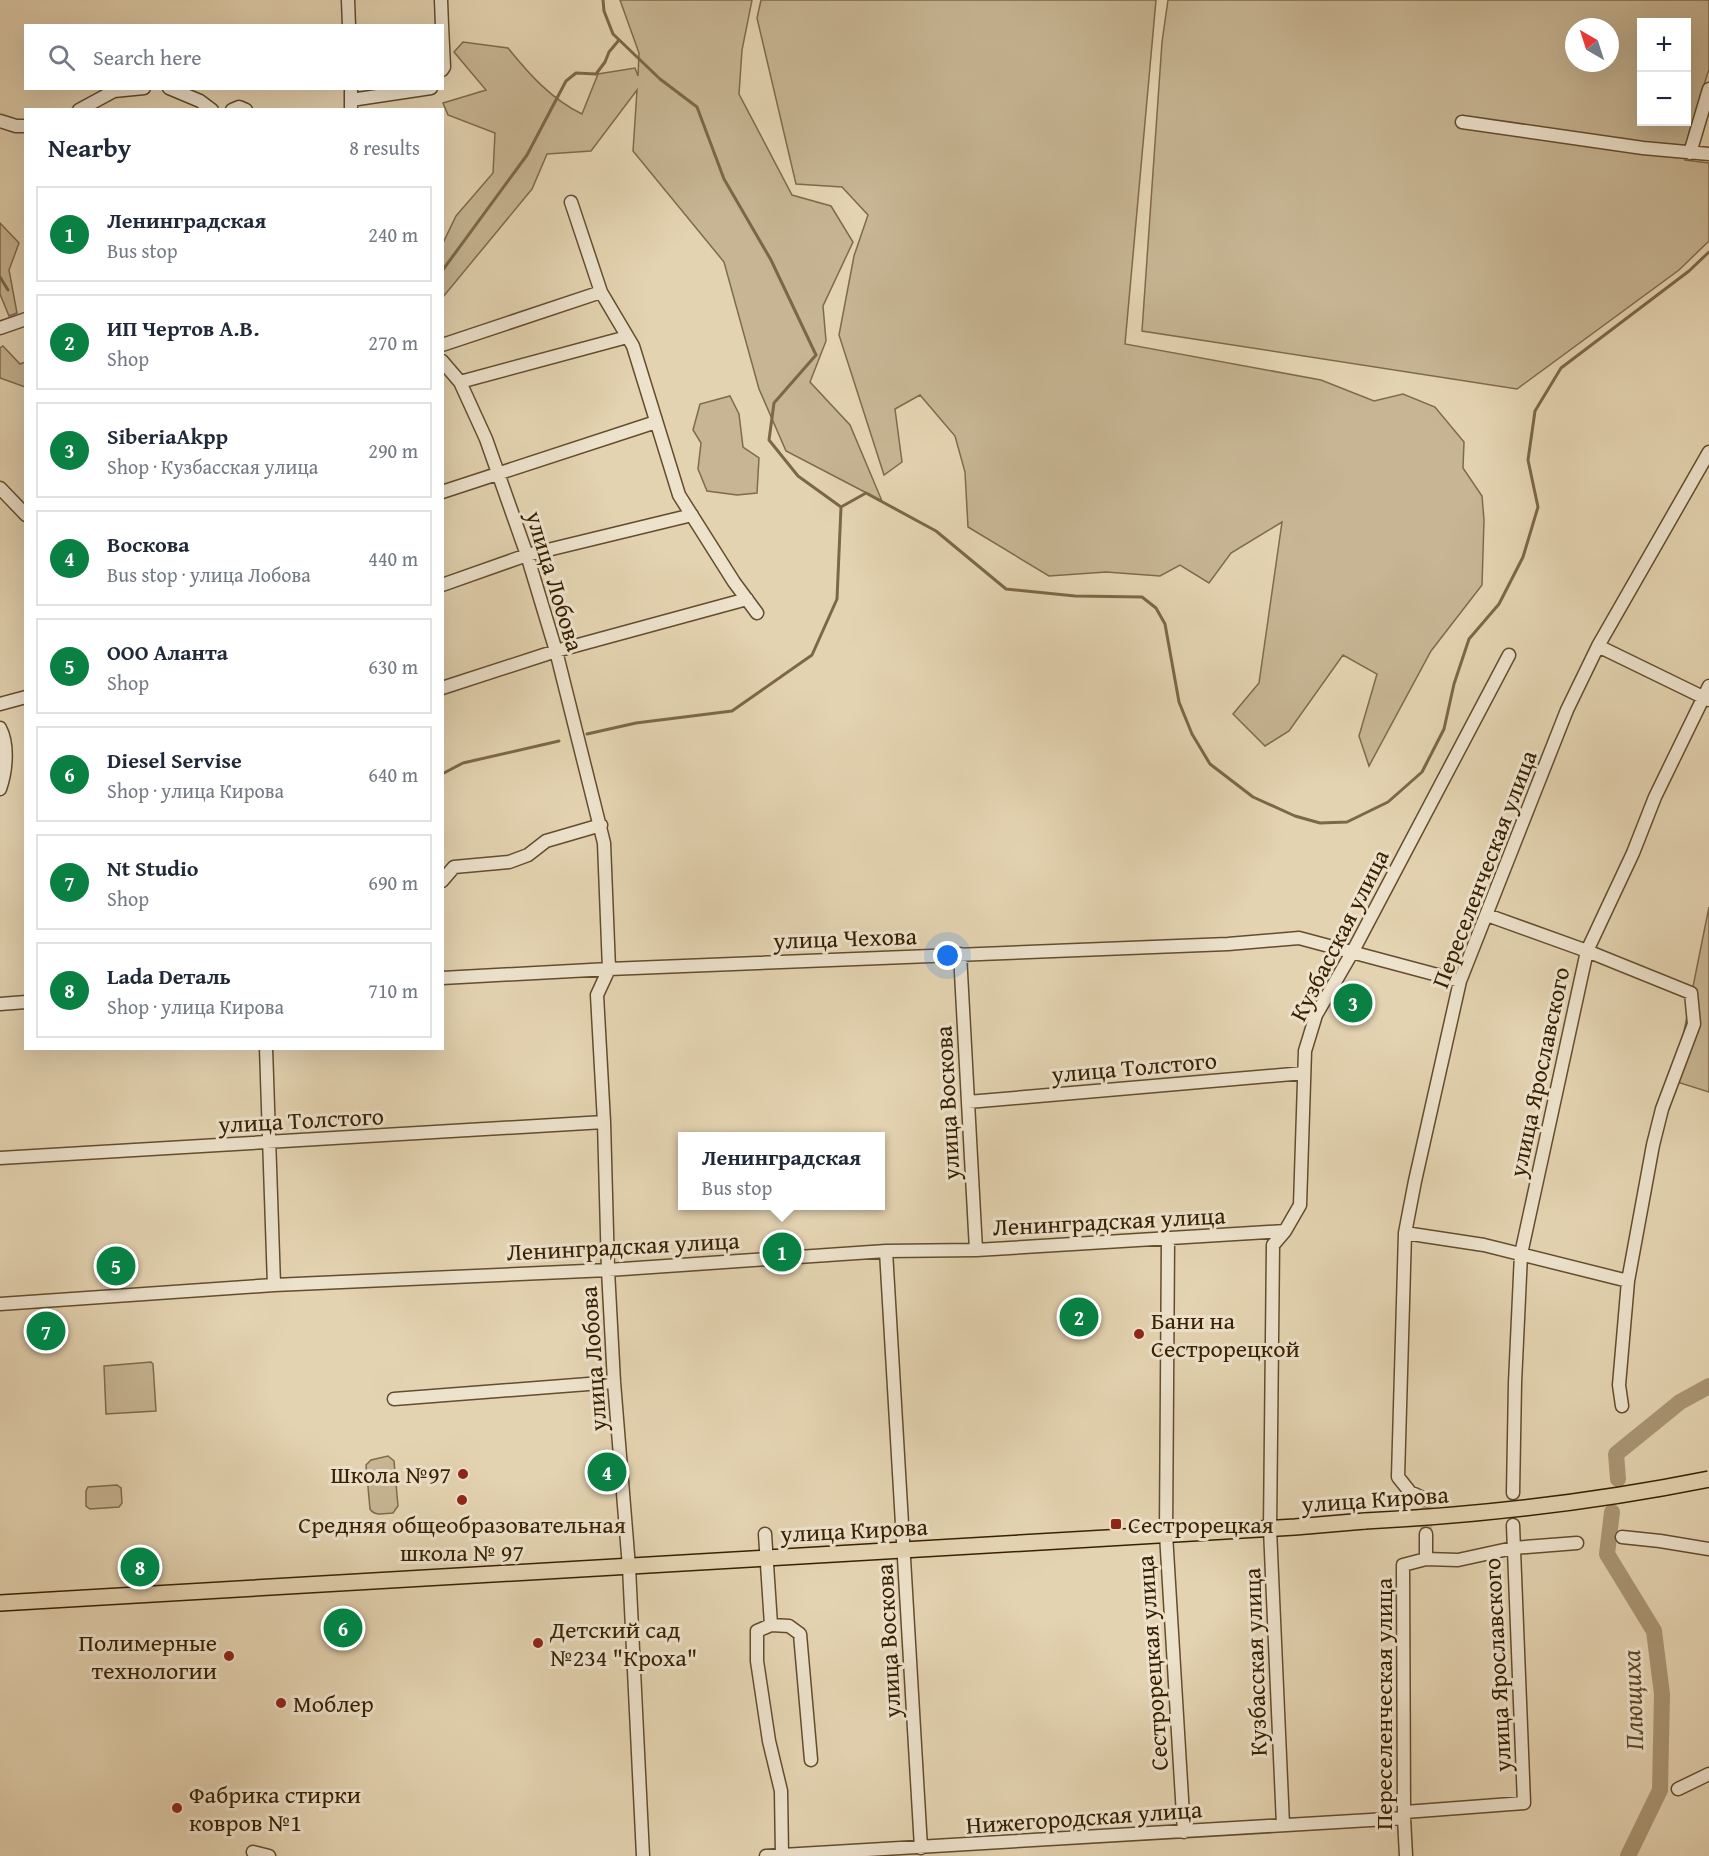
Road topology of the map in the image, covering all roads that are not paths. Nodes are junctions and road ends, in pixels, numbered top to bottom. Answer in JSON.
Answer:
{"nodes":[{"id":1,"x":348,"y":0,"type":"edge"},
{"id":2,"x":441,"y":0,"type":"edge"},
{"id":3,"x":350,"y":24,"type":"edge"},
{"id":4,"x":442,"y":24,"type":"edge"},
{"id":5,"x":1709,"y":89,"type":"edge"},
{"id":6,"x":124,"y":90,"type":"edge"},
{"id":7,"x":174,"y":90,"type":"edge"},
{"id":8,"x":423,"y":90,"type":"edge"},
{"id":9,"x":351,"y":99,"type":"edge"},
{"id":10,"x":83,"y":108,"type":"edge"},
{"id":11,"x":209,"y":108,"type":"edge"},
{"id":12,"x":0,"y":121,"type":"edge"},
{"id":13,"x":1462,"y":122,"type":"dead end"},
{"id":14,"x":24,"y":126,"type":"edge"},
{"id":15,"x":1690,"y":153,"type":"junction"},
{"id":16,"x":1709,"y":154,"type":"edge"},
{"id":17,"x":571,"y":202,"type":"dead end"},
{"id":18,"x":601,"y":292,"type":"junction"},
{"id":19,"x":24,"y":320,"type":"edge"},
{"id":20,"x":0,"y":328,"type":"edge"},
{"id":21,"x":627,"y":337,"type":"junction"},
{"id":22,"x":444,"y":344,"type":"edge"},
{"id":23,"x":444,"y":363,"type":"edge"},
{"id":24,"x":460,"y":382,"type":"junction"},
{"id":25,"x":656,"y":422,"type":"junction"},
{"id":26,"x":1709,"y":452,"type":"edge"},
{"id":27,"x":498,"y":474,"type":"junction"},
{"id":28,"x":0,"y":488,"type":"edge"},
{"id":29,"x":444,"y":491,"type":"edge"},
{"id":30,"x":24,"y":512,"type":"edge"},
{"id":31,"x":692,"y":515,"type":"junction"},
{"id":32,"x":527,"y":555,"type":"junction"},
{"id":33,"x":444,"y":584,"type":"edge"},
{"id":34,"x":747,"y":599,"type":"junction"},
{"id":35,"x":757,"y":613,"type":"dead end"},
{"id":36,"x":1598,"y":646,"type":"junction"},
{"id":37,"x":556,"y":651,"type":"junction"},
{"id":38,"x":1509,"y":655,"type":"dead end"},
{"id":39,"x":1709,"y":686,"type":"edge"},
{"id":40,"x":444,"y":687,"type":"edge"},
{"id":41,"x":24,"y":698,"type":"edge"},
{"id":42,"x":1706,"y":699,"type":"edge"},
{"id":43,"x":0,"y":704,"type":"edge"},
{"id":44,"x":0,"y":728,"type":"edge"},
{"id":45,"x":0,"y":789,"type":"edge"},
{"id":46,"x":601,"y":825,"type":"junction"},
{"id":47,"x":444,"y":879,"type":"edge"},
{"id":48,"x":1487,"y":915,"type":"junction"},
{"id":49,"x":1353,"y":951,"type":"junction"},
{"id":50,"x":1587,"y":951,"type":"junction"},
{"id":51,"x":960,"y":954,"type":"junction"},
{"id":52,"x":609,"y":969,"type":"junction"},
{"id":53,"x":444,"y":978,"type":"edge"},
{"id":54,"x":1460,"y":981,"type":"junction"},
{"id":55,"x":24,"y":1002,"type":"edge"},
{"id":56,"x":0,"y":1004,"type":"edge"},
{"id":57,"x":266,"y":1050,"type":"edge"},
{"id":58,"x":1305,"y":1073,"type":"junction"},
{"id":59,"x":968,"y":1102,"type":"junction"},
{"id":60,"x":604,"y":1122,"type":"junction"},
{"id":61,"x":269,"y":1143,"type":"junction"},
{"id":62,"x":0,"y":1158,"type":"edge"},
{"id":63,"x":1285,"y":1232,"type":"junction"},
{"id":64,"x":1405,"y":1233,"type":"junction"},
{"id":65,"x":1168,"y":1238,"type":"junction"},
{"id":66,"x":976,"y":1250,"type":"junction"},
{"id":67,"x":886,"y":1251,"type":"junction"},
{"id":68,"x":1521,"y":1254,"type":"junction"},
{"id":69,"x":608,"y":1270,"type":"junction"},
{"id":70,"x":1628,"y":1281,"type":"junction"},
{"id":71,"x":274,"y":1285,"type":"junction"},
{"id":72,"x":0,"y":1304,"type":"edge"},
{"id":73,"x":614,"y":1382,"type":"junction"},
{"id":74,"x":393,"y":1399,"type":"dead end"},
{"id":75,"x":1622,"y":1406,"type":"dead end"},
{"id":76,"x":1709,"y":1479,"type":"edge"},
{"id":77,"x":1513,"y":1493,"type":"dead end"},
{"id":78,"x":1427,"y":1500,"type":"dead end"},
{"id":79,"x":1513,"y":1525,"type":"dead end"},
{"id":80,"x":1270,"y":1529,"type":"junction"},
{"id":81,"x":765,"y":1534,"type":"dead end"},
{"id":82,"x":1166,"y":1534,"type":"junction"},
{"id":83,"x":1426,"y":1534,"type":"tunnel mouth"},
{"id":84,"x":1622,"y":1537,"type":"dead end"},
{"id":85,"x":1577,"y":1544,"type":"dead end"},
{"id":86,"x":1513,"y":1548,"type":"junction"},
{"id":87,"x":903,"y":1549,"type":"junction"},
{"id":88,"x":1709,"y":1550,"type":"edge"},
{"id":89,"x":766,"y":1558,"type":"junction"},
{"id":90,"x":1426,"y":1559,"type":"junction"},
{"id":91,"x":629,"y":1567,"type":"junction"},
{"id":92,"x":0,"y":1603,"type":"edge"},
{"id":93,"x":771,"y":1625,"type":"junction"},
{"id":94,"x":812,"y":1760,"type":"dead end"},
{"id":95,"x":1709,"y":1774,"type":"edge"},
{"id":96,"x":1677,"y":1789,"type":"dead end"},
{"id":97,"x":1524,"y":1803,"type":"joint"},
{"id":98,"x":1404,"y":1815,"type":"junction"},
{"id":99,"x":1283,"y":1825,"type":"junction"},
{"id":100,"x":1184,"y":1832,"type":"junction"},
{"id":101,"x":921,"y":1848,"type":"junction"},
{"id":102,"x":254,"y":1852,"type":"dead end"},
{"id":103,"x":782,"y":1855,"type":"edge"},
{"id":104,"x":269,"y":1856,"type":"edge"},
{"id":105,"x":644,"y":1856,"type":"edge"},
{"id":106,"x":766,"y":1856,"type":"edge"},
{"id":107,"x":1406,"y":1856,"type":"edge"}],
"edges":[{"from":1,"to":3,"type":"street"},
{"from":2,"to":4,"type":"street"},
{"from":5,"to":15,"type":"street"},
{"from":6,"to":10,"type":"street"},
{"from":7,"to":11,"type":"street"},
{"from":8,"to":9,"type":"street"},
{"from":12,"to":14,"type":"street"},
{"from":13,"to":15,"type":"street"},
{"from":15,"to":16,"type":"street"},
{"from":17,"to":18,"type":"street"},
{"from":18,"to":21,"type":"street"},
{"from":18,"to":22,"type":"street"},
{"from":19,"to":20,"type":"street"},
{"from":21,"to":24,"type":"street"},
{"from":21,"to":25,"type":"street"},
{"from":23,"to":24,"type":"street","name":"улица Лобова"},
{"from":24,"to":27,"type":"street","name":"улица Лобова"},
{"from":25,"to":27,"type":"street"},
{"from":25,"to":31,"type":"street"},
{"from":26,"to":36,"type":"street","name":"Переселенческая улица"},
{"from":27,"to":29,"type":"street"},
{"from":27,"to":32,"type":"street","name":"улица Лобова"},
{"from":28,"to":30,"type":"street"},
{"from":31,"to":32,"type":"street"},
{"from":31,"to":34,"type":"street"},
{"from":32,"to":33,"type":"street"},
{"from":32,"to":37,"type":"street","name":"улица Лобова"},
{"from":34,"to":35,"type":"street"},
{"from":34,"to":37,"type":"street"},
{"from":36,"to":42,"type":"street"},
{"from":36,"to":48,"type":"street","name":"Переселенческая улица"},
{"from":37,"to":40,"type":"street"},
{"from":37,"to":46,"type":"street","name":"улица Лобова"},
{"from":38,"to":49,"type":"street","name":"Кузбасская улица"},
{"from":39,"to":42,"type":"street","name":"улица Ярославского"},
{"from":41,"to":43,"type":"street"},
{"from":42,"to":50,"type":"street","name":"улица Ярославского"},
{"from":44,"to":45,"type":"street"},
{"from":46,"to":47,"type":"street"},
{"from":46,"to":52,"type":"street","name":"улица Лобова"},
{"from":48,"to":50,"type":"street"},
{"from":48,"to":54,"type":"street","name":"Переселенческая улица"},
{"from":49,"to":51,"type":"street","name":"улица Чехова"},
{"from":49,"to":54,"type":"street","name":"улица Чехова"},
{"from":49,"to":58,"type":"street","name":"Кузбасская улица"},
{"from":50,"to":68,"type":"street","name":"улица Ярославского"},
{"from":50,"to":70,"type":"street"},
{"from":51,"to":52,"type":"street","name":"улица Чехова"},
{"from":51,"to":59,"type":"street","name":"улица Воскова"},
{"from":52,"to":53,"type":"street","name":"улица Чехова"},
{"from":52,"to":60,"type":"street","name":"улица Лобова"},
{"from":54,"to":64,"type":"street","name":"Переселенческая улица"},
{"from":55,"to":56,"type":"street"},
{"from":57,"to":61,"type":"street"},
{"from":58,"to":59,"type":"street","name":"улица Толстого"},
{"from":58,"to":63,"type":"street","name":"Кузбасская улица"},
{"from":59,"to":66,"type":"street","name":"улица Воскова"},
{"from":60,"to":61,"type":"street","name":"улица Толстого"},
{"from":60,"to":69,"type":"street","name":"улица Лобова"},
{"from":61,"to":62,"type":"street","name":"улица Толстого"},
{"from":61,"to":71,"type":"street"},
{"from":63,"to":65,"type":"street","name":"Ленинградская улица"},
{"from":63,"to":80,"type":"street","name":"Кузбасская улица"},
{"from":64,"to":68,"type":"street"},
{"from":64,"to":78,"type":"street","name":"Переселенческая улица"},
{"from":65,"to":66,"type":"street","name":"Ленинградская улица"},
{"from":65,"to":82,"type":"street","name":"Сестрорецкая улица"},
{"from":66,"to":67,"type":"street","name":"Ленинградская улица"},
{"from":67,"to":69,"type":"street","name":"Ленинградская улица"},
{"from":67,"to":87,"type":"street","name":"улица Воскова"},
{"from":68,"to":70,"type":"street"},
{"from":68,"to":77,"type":"street","name":"улица Ярославского"},
{"from":69,"to":71,"type":"street","name":"Ленинградская улица"},
{"from":69,"to":73,"type":"street","name":"улица Лобова"},
{"from":70,"to":75,"type":"street"},
{"from":71,"to":72,"type":"street","name":"Ленинградская улица"},
{"from":73,"to":74,"type":"street"},
{"from":73,"to":91,"type":"street","name":"улица Лобова"},
{"from":76,"to":80,"type":"main road","name":"улица Кирова","bridge":true},
{"from":79,"to":86,"type":"street","name":"улица Ярославского"},
{"from":80,"to":82,"type":"main road","name":"улица Кирова"},
{"from":80,"to":99,"type":"street","name":"Кузбасская улица"},
{"from":81,"to":89,"type":"street"},
{"from":82,"to":87,"type":"main road","name":"улица Кирова"},
{"from":82,"to":100,"type":"street","name":"Сестрорецкая улица"},
{"from":83,"to":90,"type":"street","name":"Переселенческая улица"},
{"from":84,"to":88,"type":"street"},
{"from":85,"to":86,"type":"street"},
{"from":86,"to":90,"type":"street"},
{"from":86,"to":97,"type":"street","name":"улица Ярославского"},
{"from":87,"to":89,"type":"main road","name":"улица Кирова"},
{"from":87,"to":101,"type":"street","name":"улица Воскова"},
{"from":89,"to":91,"type":"main road","name":"улица Кирова"},
{"from":89,"to":93,"type":"street"},
{"from":90,"to":98,"type":"street","name":"Переселенческая улица"},
{"from":91,"to":92,"type":"main road","name":"улица Кирова"},
{"from":91,"to":105,"type":"street","name":"улица Лобова"},
{"from":93,"to":94,"type":"street"},
{"from":93,"to":103,"type":"street"},
{"from":95,"to":96,"type":"street"},
{"from":97,"to":98,"type":"street","name":"Нижегородская улица"},
{"from":98,"to":99,"type":"street","name":"Нижегородская улица"},
{"from":98,"to":107,"type":"street","name":"Переселенческая улица"},
{"from":99,"to":100,"type":"street","name":"Нижегородская улица"},
{"from":100,"to":101,"type":"street","name":"Нижегородская улица"},
{"from":101,"to":103,"type":"street","name":"Нижегородская улица"},
{"from":102,"to":104,"type":"street"},
{"from":103,"to":106,"type":"street","name":"Нижегородская улица"}]}
